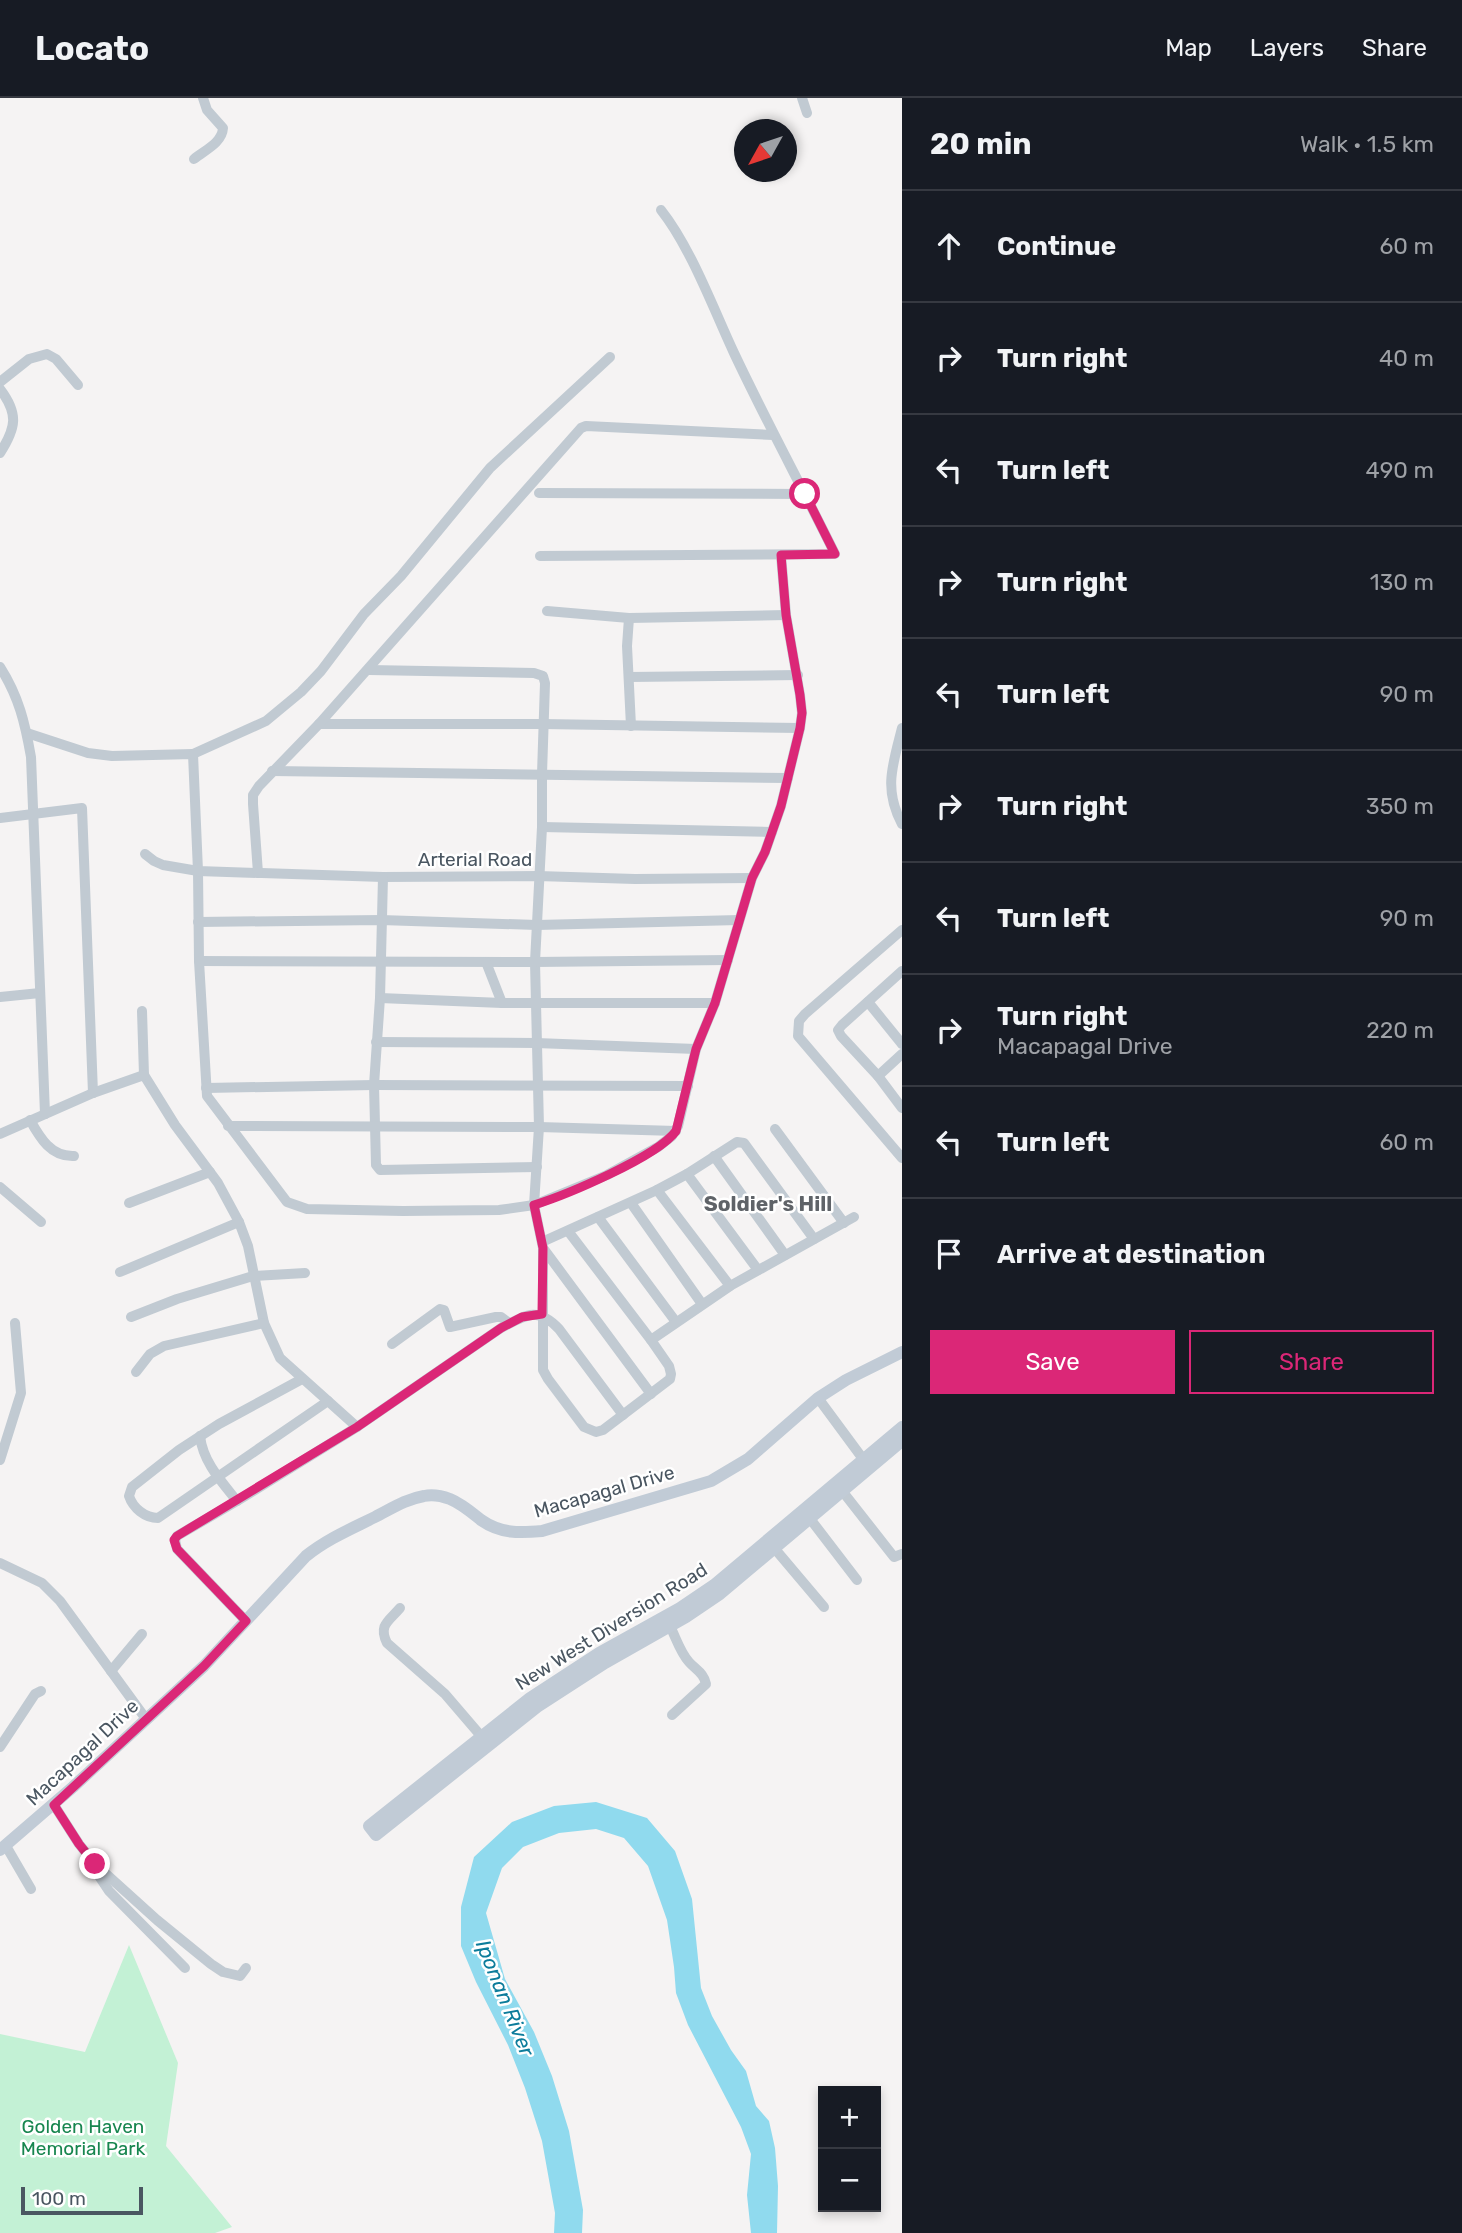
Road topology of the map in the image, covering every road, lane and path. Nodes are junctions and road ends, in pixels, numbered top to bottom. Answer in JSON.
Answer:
{"nodes":[{"id":1,"x":203,"y":98,"type":"edge"},
{"id":2,"x":802,"y":98,"type":"edge"},
{"id":3,"x":807,"y":113,"type":"dead end"},
{"id":4,"x":194,"y":159,"type":"dead end"},
{"id":5,"x":661,"y":210,"type":"dead end"},
{"id":6,"x":610,"y":357,"type":"dead end"},
{"id":7,"x":0,"y":382,"type":"edge"},
{"id":8,"x":78,"y":385,"type":"dead end"},
{"id":9,"x":0,"y":389,"type":"edge"},
{"id":10,"x":773,"y":435,"type":"junction"},
{"id":11,"x":0,"y":453,"type":"edge"},
{"id":12,"x":539,"y":493,"type":"dead end"},
{"id":13,"x":805,"y":494,"type":"junction"},
{"id":14,"x":781,"y":555,"type":"junction"},
{"id":15,"x":540,"y":556,"type":"dead end"},
{"id":16,"x":547,"y":611,"type":"dead end"},
{"id":17,"x":786,"y":615,"type":"junction"},
{"id":18,"x":629,"y":618,"type":"junction"},
{"id":19,"x":0,"y":667,"type":"edge"},
{"id":20,"x":369,"y":670,"type":"junction"},
{"id":21,"x":798,"y":675,"type":"junction"},
{"id":22,"x":629,"y":677,"type":"junction"},
{"id":23,"x":319,"y":724,"type":"junction"},
{"id":24,"x":543,"y":724,"type":"junction"},
{"id":25,"x":631,"y":726,"type":"junction"},
{"id":26,"x":902,"y":727,"type":"edge"},
{"id":27,"x":800,"y":728,"type":"junction"},
{"id":28,"x":27,"y":733,"type":"junction"},
{"id":29,"x":192,"y":754,"type":"junction"},
{"id":30,"x":272,"y":771,"type":"junction"},
{"id":31,"x":542,"y":774,"type":"junction"},
{"id":32,"x":788,"y":778,"type":"junction"},
{"id":33,"x":33,"y":814,"type":"junction"},
{"id":34,"x":0,"y":818,"type":"edge"},
{"id":35,"x":902,"y":824,"type":"edge"},
{"id":36,"x":542,"y":827,"type":"junction"},
{"id":37,"x":772,"y":832,"type":"junction"},
{"id":38,"x":145,"y":854,"type":"dead end"},
{"id":39,"x":198,"y":871,"type":"junction"},
{"id":40,"x":258,"y":873,"type":"junction"},
{"id":41,"x":538,"y":876,"type":"junction"},
{"id":42,"x":383,"y":877,"type":"junction"},
{"id":43,"x":752,"y":878,"type":"junction"},
{"id":44,"x":381,"y":920,"type":"junction"},
{"id":45,"x":739,"y":920,"type":"junction"},
{"id":46,"x":198,"y":922,"type":"junction"},
{"id":47,"x":537,"y":925,"type":"junction"},
{"id":48,"x":902,"y":930,"type":"edge"},
{"id":49,"x":728,"y":960,"type":"junction"},
{"id":50,"x":199,"y":961,"type":"junction"},
{"id":51,"x":380,"y":962,"type":"junction"},
{"id":52,"x":486,"y":962,"type":"junction"},
{"id":53,"x":535,"y":962,"type":"junction"},
{"id":54,"x":901,"y":973,"type":"edge"},
{"id":55,"x":40,"y":993,"type":"junction"},
{"id":56,"x":0,"y":997,"type":"edge"},
{"id":57,"x":380,"y":999,"type":"junction"},
{"id":58,"x":869,"y":1002,"type":"junction"},
{"id":59,"x":502,"y":1003,"type":"junction"},
{"id":60,"x":536,"y":1003,"type":"junction"},
{"id":61,"x":715,"y":1003,"type":"junction"},
{"id":62,"x":142,"y":1011,"type":"dead end"},
{"id":63,"x":376,"y":1042,"type":"junction"},
{"id":64,"x":536,"y":1043,"type":"junction"},
{"id":65,"x":902,"y":1044,"type":"edge"},
{"id":66,"x":696,"y":1049,"type":"junction"},
{"id":67,"x":902,"y":1054,"type":"edge"},
{"id":68,"x":144,"y":1075,"type":"junction"},
{"id":69,"x":878,"y":1076,"type":"junction"},
{"id":70,"x":374,"y":1085,"type":"junction"},
{"id":71,"x":537,"y":1085,"type":"junction"},
{"id":72,"x":688,"y":1086,"type":"junction"},
{"id":73,"x":206,"y":1088,"type":"junction"},
{"id":74,"x":93,"y":1093,"type":"junction"},
{"id":75,"x":902,"y":1107,"type":"edge"},
{"id":76,"x":45,"y":1114,"type":"junction"},
{"id":77,"x":30,"y":1120,"type":"junction"},
{"id":78,"x":228,"y":1126,"type":"junction"},
{"id":79,"x":375,"y":1127,"type":"junction"},
{"id":80,"x":539,"y":1127,"type":"junction"},
{"id":81,"x":775,"y":1129,"type":"dead end"},
{"id":82,"x":676,"y":1131,"type":"junction"},
{"id":83,"x":0,"y":1134,"type":"edge"},
{"id":84,"x":74,"y":1156,"type":"dead end"},
{"id":85,"x":714,"y":1156,"type":"junction"},
{"id":86,"x":902,"y":1158,"type":"edge"},
{"id":87,"x":537,"y":1167,"type":"junction"},
{"id":88,"x":210,"y":1172,"type":"junction"},
{"id":89,"x":687,"y":1174,"type":"junction"},
{"id":90,"x":0,"y":1187,"type":"edge"},
{"id":91,"x":657,"y":1189,"type":"junction"},
{"id":92,"x":129,"y":1203,"type":"dead end"},
{"id":93,"x":631,"y":1203,"type":"junction"},
{"id":94,"x":534,"y":1205,"type":"junction"},
{"id":95,"x":598,"y":1217,"type":"junction"},
{"id":96,"x":854,"y":1217,"type":"dead end"},
{"id":97,"x":239,"y":1222,"type":"junction"},
{"id":98,"x":41,"y":1223,"type":"dead end"},
{"id":99,"x":844,"y":1223,"type":"junction"},
{"id":100,"x":568,"y":1231,"type":"junction"},
{"id":101,"x":814,"y":1239,"type":"junction"},
{"id":102,"x":542,"y":1245,"type":"junction"},
{"id":103,"x":785,"y":1255,"type":"junction"},
{"id":104,"x":758,"y":1270,"type":"junction"},
{"id":105,"x":120,"y":1272,"type":"dead end"},
{"id":106,"x":305,"y":1273,"type":"dead end"},
{"id":107,"x":253,"y":1276,"type":"junction"},
{"id":108,"x":730,"y":1286,"type":"junction"},
{"id":109,"x":702,"y":1304,"type":"junction"},
{"id":110,"x":542,"y":1314,"type":"junction"},
{"id":111,"x":131,"y":1317,"type":"dead end"},
{"id":112,"x":264,"y":1322,"type":"junction"},
{"id":113,"x":676,"y":1322,"type":"junction"},
{"id":114,"x":15,"y":1323,"type":"dead end"},
{"id":115,"x":509,"y":1324,"type":"junction"},
{"id":116,"x":651,"y":1340,"type":"junction"},
{"id":117,"x":393,"y":1343,"type":"dead end"},
{"id":118,"x":902,"y":1352,"type":"edge"},
{"id":119,"x":136,"y":1372,"type":"dead end"},
{"id":120,"x":302,"y":1379,"type":"junction"},
{"id":121,"x":651,"y":1394,"type":"junction"},
{"id":122,"x":818,"y":1398,"type":"junction"},
{"id":123,"x":328,"y":1401,"type":"junction"},
{"id":124,"x":623,"y":1415,"type":"junction"},
{"id":125,"x":357,"y":1427,"type":"junction"},
{"id":126,"x":902,"y":1427,"type":"edge"},
{"id":127,"x":200,"y":1436,"type":"junction"},
{"id":128,"x":902,"y":1441,"type":"edge"},
{"id":129,"x":0,"y":1460,"type":"edge"},
{"id":130,"x":867,"y":1464,"type":"junction"},
{"id":131,"x":217,"y":1476,"type":"junction"},
{"id":132,"x":843,"y":1492,"type":"junction"},
{"id":133,"x":237,"y":1501,"type":"junction"},
{"id":134,"x":811,"y":1520,"type":"junction"},
{"id":135,"x":775,"y":1549,"type":"junction"},
{"id":136,"x":902,"y":1554,"type":"edge"},
{"id":137,"x":0,"y":1563,"type":"edge"},
{"id":138,"x":857,"y":1580,"type":"dead end"},
{"id":139,"x":824,"y":1607,"type":"dead end"},
{"id":140,"x":400,"y":1608,"type":"dead end"},
{"id":141,"x":246,"y":1621,"type":"junction"},
{"id":142,"x":670,"y":1626,"type":"junction"},
{"id":143,"x":142,"y":1634,"type":"dead end"},
{"id":144,"x":111,"y":1671,"type":"junction"},
{"id":145,"x":41,"y":1690,"type":"dead end"},
{"id":146,"x":673,"y":1715,"type":"dead end"},
{"id":147,"x":146,"y":1719,"type":"junction"},
{"id":148,"x":481,"y":1736,"type":"junction"},
{"id":149,"x":0,"y":1747,"type":"edge"},
{"id":150,"x":54,"y":1805,"type":"junction"},
{"id":151,"x":3,"y":1848,"type":"edge"},
{"id":152,"x":95,"y":1864,"type":"junction"},
{"id":153,"x":32,"y":1889,"type":"dead end"},
{"id":154,"x":186,"y":1968,"type":"dead end"},
{"id":155,"x":246,"y":1968,"type":"dead end"}],
"edges":[{"from":1,"to":4,"type":"street"},
{"from":2,"to":3,"type":"street"},
{"from":5,"to":10,"type":"street"},
{"from":6,"to":29,"type":"street"},
{"from":7,"to":8,"type":"street"},
{"from":9,"to":11,"type":"street"},
{"from":10,"to":13,"type":"street"},
{"from":10,"to":20,"type":"street"},
{"from":12,"to":13,"type":"street"},
{"from":13,"to":14,"type":"street"},
{"from":14,"to":15,"type":"street"},
{"from":14,"to":17,"type":"street"},
{"from":16,"to":18,"type":"street"},
{"from":17,"to":18,"type":"street"},
{"from":17,"to":21,"type":"street"},
{"from":18,"to":22,"type":"street"},
{"from":19,"to":28,"type":"street"},
{"from":20,"to":23,"type":"street"},
{"from":20,"to":24,"type":"street"},
{"from":21,"to":22,"type":"street"},
{"from":21,"to":27,"type":"street"},
{"from":22,"to":25,"type":"street"},
{"from":23,"to":24,"type":"street"},
{"from":23,"to":30,"type":"street"},
{"from":24,"to":25,"type":"street"},
{"from":24,"to":31,"type":"street"},
{"from":25,"to":27,"type":"street"},
{"from":26,"to":35,"type":"street"},
{"from":27,"to":32,"type":"street"},
{"from":28,"to":29,"type":"street"},
{"from":28,"to":33,"type":"street"},
{"from":29,"to":39,"type":"street"},
{"from":30,"to":31,"type":"street"},
{"from":30,"to":40,"type":"street"},
{"from":31,"to":32,"type":"street"},
{"from":31,"to":36,"type":"street"},
{"from":32,"to":37,"type":"street"},
{"from":33,"to":34,"type":"street"},
{"from":33,"to":55,"type":"street"},
{"from":33,"to":74,"type":"street"},
{"from":36,"to":37,"type":"street"},
{"from":36,"to":41,"type":"street"},
{"from":37,"to":43,"type":"street"},
{"from":38,"to":39,"type":"street","name":"Arterial Road"},
{"from":39,"to":40,"type":"street","name":"Arterial Road"},
{"from":39,"to":46,"type":"street"},
{"from":40,"to":42,"type":"street","name":"Arterial Road"},
{"from":41,"to":42,"type":"street","name":"Arterial Road"},
{"from":41,"to":43,"type":"street","name":"Arterial Road"},
{"from":41,"to":47,"type":"street"},
{"from":42,"to":44,"type":"street"},
{"from":43,"to":45,"type":"street"},
{"from":44,"to":46,"type":"street"},
{"from":44,"to":47,"type":"street"},
{"from":44,"to":51,"type":"street"},
{"from":45,"to":47,"type":"street"},
{"from":45,"to":49,"type":"street"},
{"from":46,"to":50,"type":"street"},
{"from":47,"to":53,"type":"street"},
{"from":48,"to":86,"type":"street"},
{"from":49,"to":53,"type":"street"},
{"from":49,"to":61,"type":"street"},
{"from":50,"to":51,"type":"street"},
{"from":50,"to":73,"type":"street"},
{"from":51,"to":52,"type":"street"},
{"from":51,"to":57,"type":"street"},
{"from":52,"to":53,"type":"street"},
{"from":52,"to":59,"type":"street"},
{"from":53,"to":60,"type":"street"},
{"from":54,"to":58,"type":"street"},
{"from":55,"to":56,"type":"street"},
{"from":55,"to":76,"type":"street"},
{"from":57,"to":59,"type":"street"},
{"from":57,"to":63,"type":"street"},
{"from":58,"to":65,"type":"street"},
{"from":58,"to":69,"type":"street"},
{"from":59,"to":60,"type":"street"},
{"from":60,"to":61,"type":"street"},
{"from":60,"to":64,"type":"street"},
{"from":61,"to":66,"type":"street"},
{"from":62,"to":68,"type":"street"},
{"from":63,"to":64,"type":"street"},
{"from":63,"to":70,"type":"street"},
{"from":64,"to":66,"type":"street"},
{"from":64,"to":71,"type":"street"},
{"from":66,"to":72,"type":"street"},
{"from":67,"to":69,"type":"street"},
{"from":68,"to":74,"type":"street"},
{"from":68,"to":88,"type":"street"},
{"from":69,"to":75,"type":"street"},
{"from":70,"to":71,"type":"street"},
{"from":70,"to":73,"type":"street"},
{"from":70,"to":79,"type":"street"},
{"from":71,"to":72,"type":"street"},
{"from":71,"to":80,"type":"street"},
{"from":72,"to":82,"type":"street"},
{"from":73,"to":78,"type":"street"},
{"from":74,"to":76,"type":"street"},
{"from":76,"to":77,"type":"street"},
{"from":77,"to":83,"type":"street"},
{"from":77,"to":84,"type":"street"},
{"from":78,"to":79,"type":"street"},
{"from":78,"to":94,"type":"street"},
{"from":79,"to":80,"type":"street"},
{"from":79,"to":87,"type":"street"},
{"from":80,"to":82,"type":"street"},
{"from":80,"to":87,"type":"street"},
{"from":81,"to":99,"type":"street"},
{"from":82,"to":94,"type":"street"},
{"from":85,"to":89,"type":"street"},
{"from":85,"to":101,"type":"street"},
{"from":85,"to":103,"type":"street"},
{"from":87,"to":94,"type":"street"},
{"from":88,"to":92,"type":"street"},
{"from":88,"to":97,"type":"street"},
{"from":89,"to":91,"type":"street"},
{"from":89,"to":104,"type":"street"},
{"from":90,"to":98,"type":"street"},
{"from":91,"to":93,"type":"street"},
{"from":91,"to":108,"type":"street"},
{"from":93,"to":95,"type":"street"},
{"from":93,"to":109,"type":"street"},
{"from":94,"to":102,"type":"street"},
{"from":95,"to":100,"type":"street"},
{"from":95,"to":113,"type":"street"},
{"from":96,"to":99,"type":"street"},
{"from":97,"to":105,"type":"street"},
{"from":97,"to":107,"type":"street"},
{"from":99,"to":101,"type":"street"},
{"from":100,"to":102,"type":"street"},
{"from":100,"to":116,"type":"street"},
{"from":101,"to":103,"type":"street"},
{"from":102,"to":110,"type":"street"},
{"from":102,"to":121,"type":"street"},
{"from":103,"to":104,"type":"street"},
{"from":104,"to":108,"type":"street"},
{"from":106,"to":107,"type":"street"},
{"from":107,"to":111,"type":"street"},
{"from":107,"to":112,"type":"street"},
{"from":108,"to":109,"type":"street"},
{"from":109,"to":113,"type":"street"},
{"from":110,"to":115,"type":"street"},
{"from":110,"to":124,"type":"street"},
{"from":110,"to":124,"type":"street"},
{"from":112,"to":119,"type":"street"},
{"from":112,"to":120,"type":"street"},
{"from":113,"to":116,"type":"street"},
{"from":114,"to":129,"type":"street"},
{"from":115,"to":117,"type":"street"},
{"from":115,"to":125,"type":"street"},
{"from":116,"to":121,"type":"street"},
{"from":118,"to":122,"type":"street","name":"Macapagal Drive"},
{"from":120,"to":123,"type":"street"},
{"from":120,"to":127,"type":"street"},
{"from":121,"to":124,"type":"street"},
{"from":122,"to":130,"type":"street"},
{"from":122,"to":141,"type":"street","name":"Macapagal Drive"},
{"from":123,"to":125,"type":"street"},
{"from":123,"to":131,"type":"street"},
{"from":125,"to":133,"type":"street"},
{"from":126,"to":130,"type":"street","name":"New West Diversion Road"},
{"from":127,"to":131,"type":"street"},
{"from":127,"to":131,"type":"street"},
{"from":128,"to":130,"type":"street","name":"New West Diversion Road"},
{"from":130,"to":132,"type":"street","name":"New West Diversion Road"},
{"from":130,"to":148,"type":"street","name":"New West Diversion Road"},
{"from":131,"to":133,"type":"street"},
{"from":132,"to":134,"type":"street","name":"New West Diversion Road"},
{"from":132,"to":136,"type":"street"},
{"from":133,"to":141,"type":"street"},
{"from":134,"to":135,"type":"street","name":"New West Diversion Road"},
{"from":134,"to":138,"type":"street"},
{"from":135,"to":139,"type":"street"},
{"from":135,"to":142,"type":"street","name":"New West Diversion Road"},
{"from":137,"to":144,"type":"street"},
{"from":140,"to":148,"type":"street"},
{"from":141,"to":147,"type":"street","name":"Macapagal Drive"},
{"from":142,"to":146,"type":"street"},
{"from":142,"to":148,"type":"street","name":"New West Diversion Road"},
{"from":143,"to":144,"type":"street"},
{"from":144,"to":147,"type":"street"},
{"from":145,"to":149,"type":"street"},
{"from":147,"to":150,"type":"street","name":"Macapagal Drive"},
{"from":150,"to":151,"type":"street","name":"Macapagal Drive"},
{"from":150,"to":152,"type":"street"},
{"from":151,"to":153,"type":"street"},
{"from":152,"to":154,"type":"street"},
{"from":152,"to":155,"type":"street"}]}
